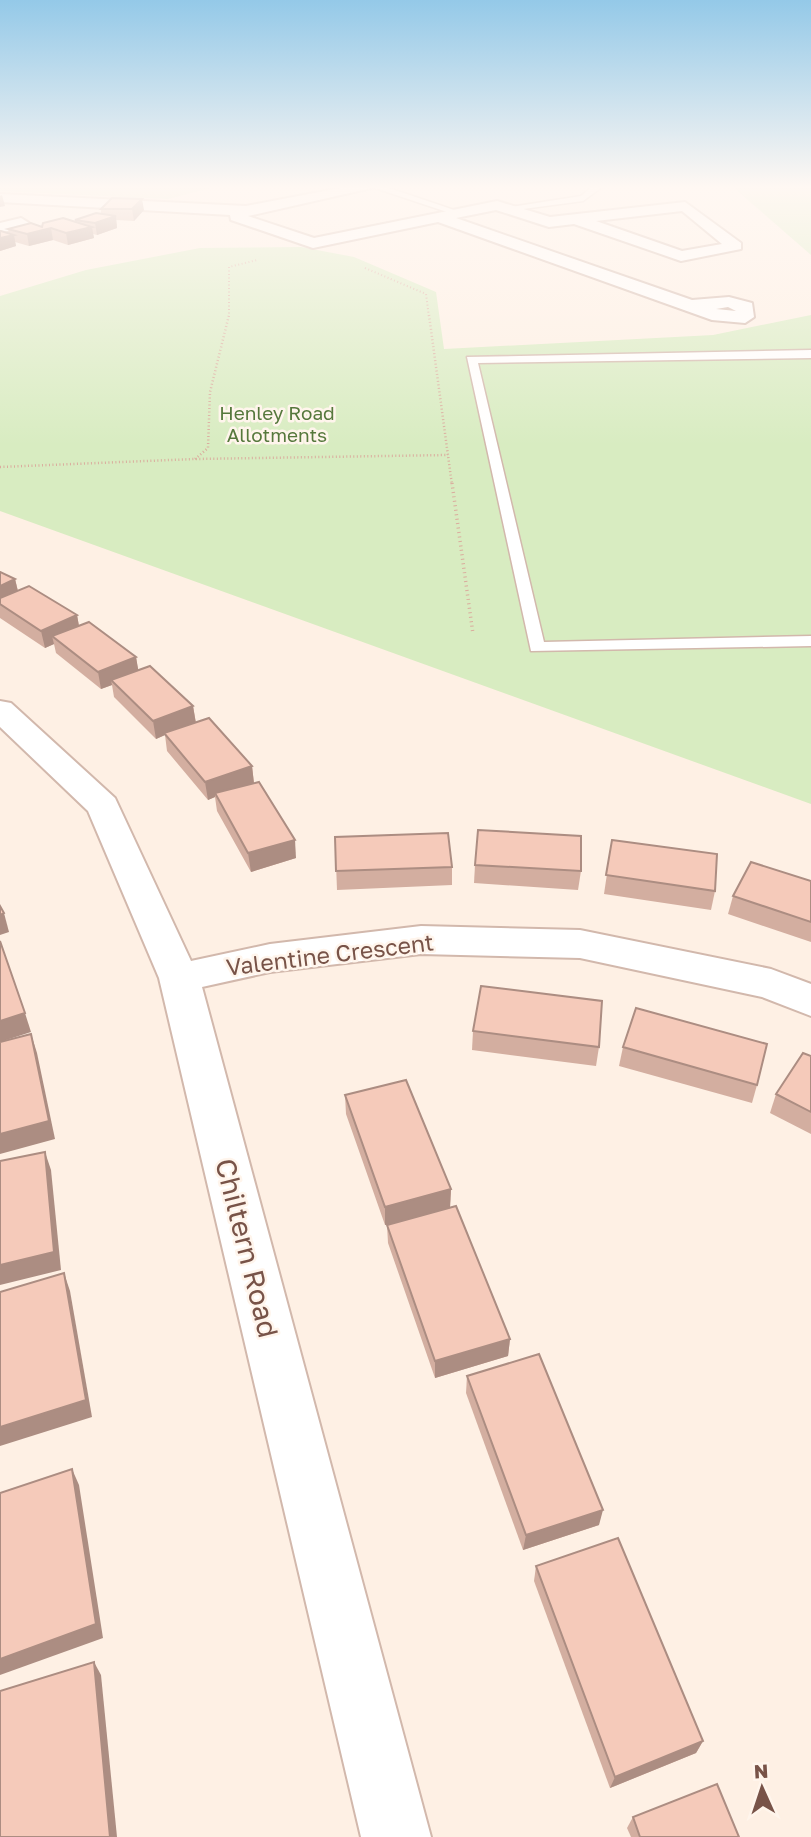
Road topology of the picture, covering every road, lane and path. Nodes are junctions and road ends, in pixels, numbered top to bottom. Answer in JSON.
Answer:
{"nodes":[{"id":1,"x":229,"y":273,"type":"edge"},
{"id":2,"x":376,"y":273,"type":"edge"},
{"id":3,"x":597,"y":273,"type":"edge"},
{"id":4,"x":691,"y":306,"type":"dead end"},
{"id":5,"x":811,"y":354,"type":"edge"},
{"id":6,"x":448,"y":455,"type":"junction"},
{"id":7,"x":195,"y":459,"type":"junction"},
{"id":8,"x":0,"y":467,"type":"edge"},
{"id":9,"x":473,"y":634,"type":"dead end"},
{"id":10,"x":811,"y":641,"type":"edge"},
{"id":11,"x":0,"y":710,"type":"edge"},
{"id":12,"x":179,"y":978,"type":"junction"},
{"id":13,"x":811,"y":1001,"type":"edge"},
{"id":14,"x":396,"y":1837,"type":"edge"}],
"edges":[{"from":1,"to":7,"type":"path"},
{"from":2,"to":6,"type":"path"},
{"from":3,"to":4,"type":"street"},
{"from":5,"to":10,"type":"lane"},
{"from":6,"to":7,"type":"path"},
{"from":6,"to":9,"type":"path"},
{"from":7,"to":8,"type":"path"},
{"from":11,"to":12,"type":"street","name":"Chiltern Road"},
{"from":12,"to":13,"type":"street","name":"Valentine Crescent"},
{"from":12,"to":14,"type":"street","name":"Chiltern Road"}]}
